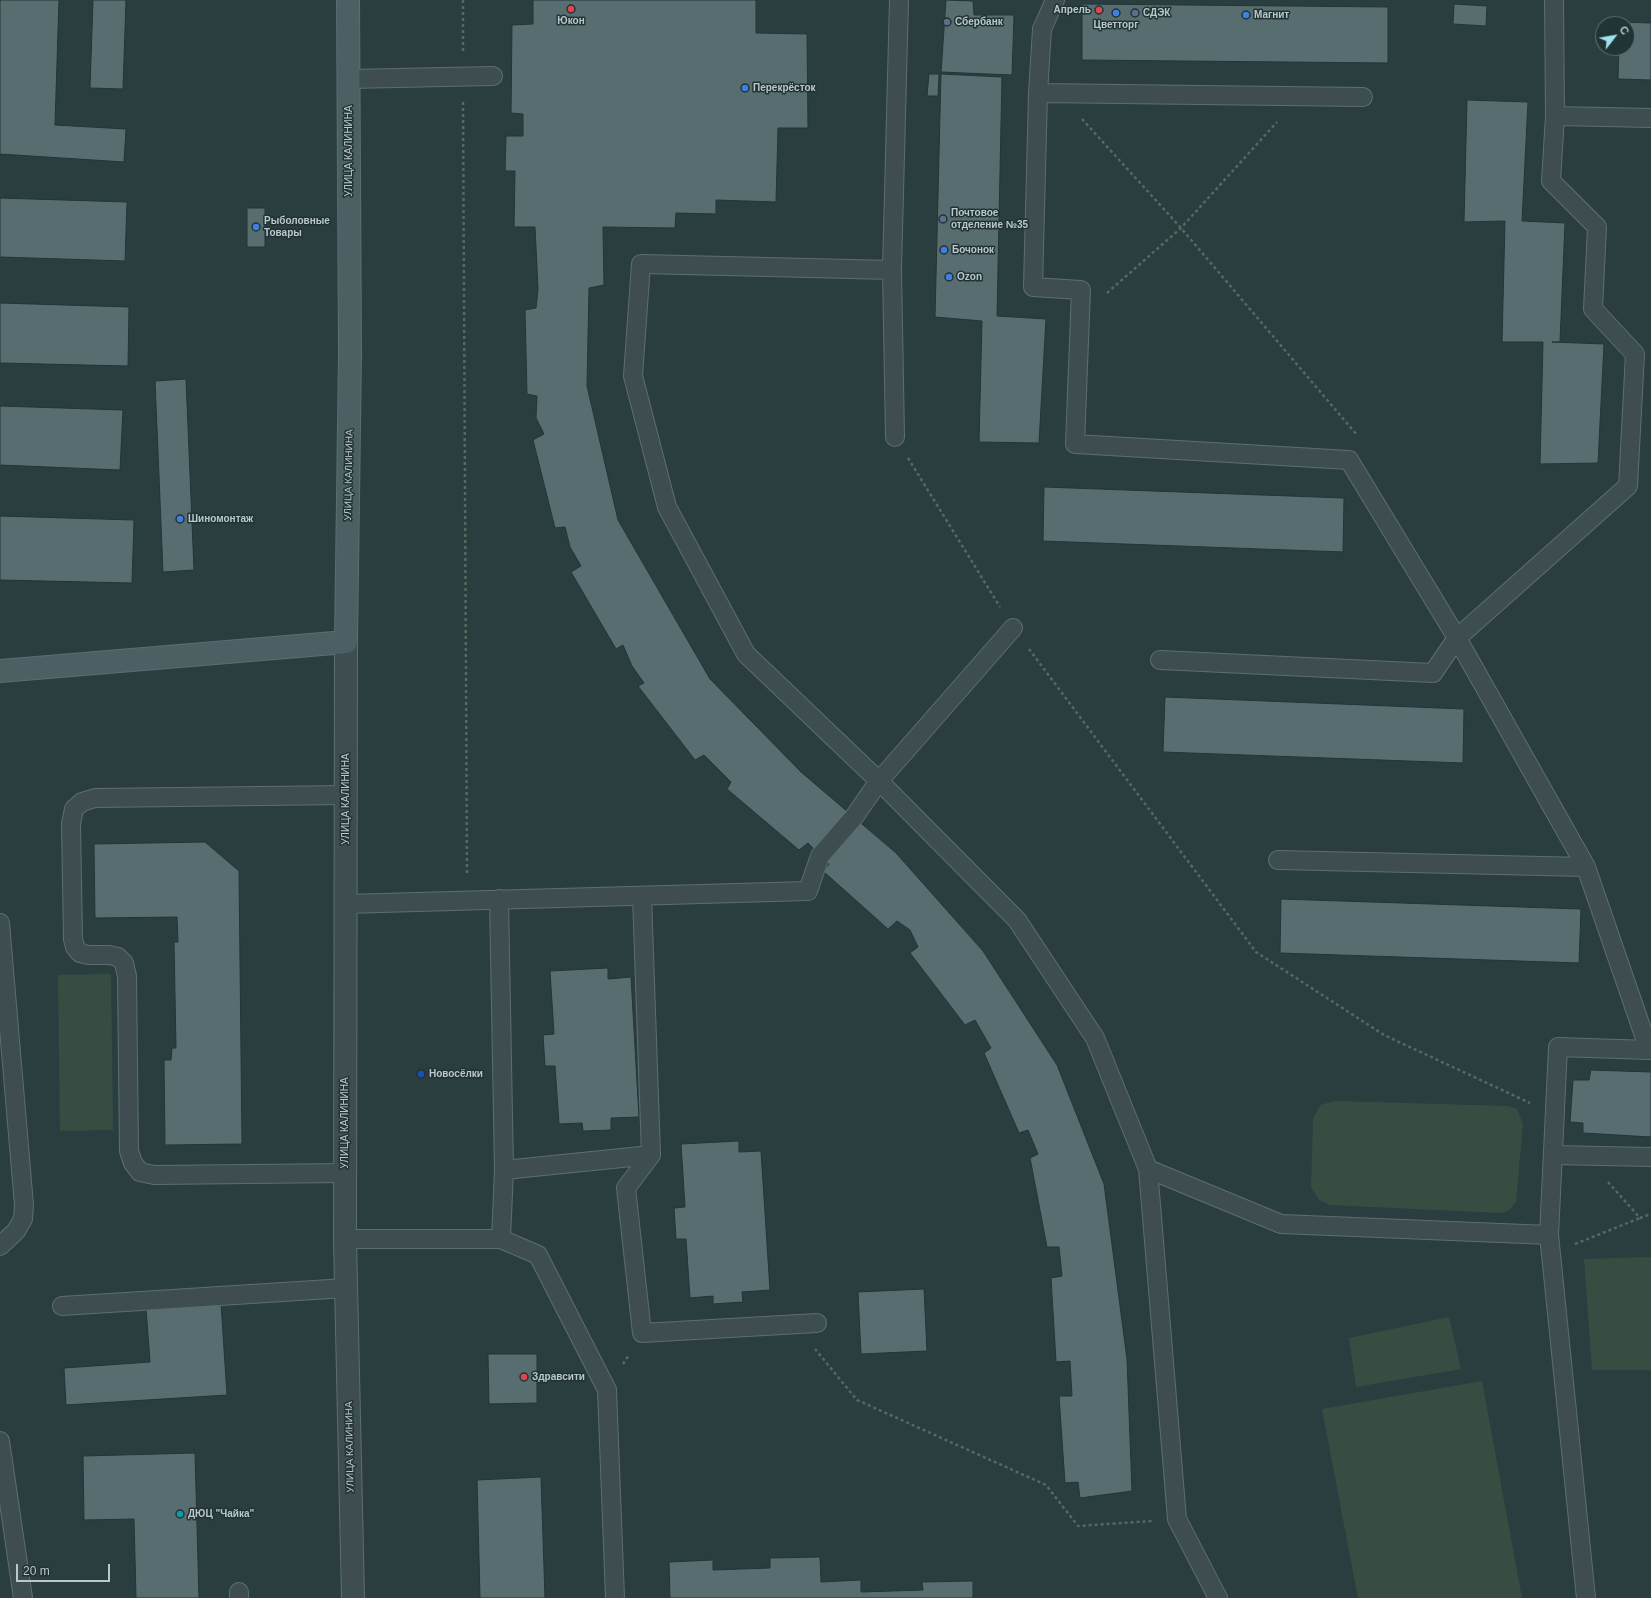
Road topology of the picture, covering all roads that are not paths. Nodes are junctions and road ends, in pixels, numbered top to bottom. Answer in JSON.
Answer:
{"nodes":[{"id":1,"x":348,"y":0,"type":"edge"},
{"id":2,"x":899,"y":0,"type":"edge"},
{"id":3,"x":1055,"y":0,"type":"edge"},
{"id":4,"x":1554,"y":0,"type":"edge"},
{"id":5,"x":493,"y":76,"type":"dead end"},
{"id":6,"x":349,"y":79,"type":"junction"},
{"id":7,"x":1038,"y":93,"type":"junction"},
{"id":8,"x":1363,"y":97,"type":"dead end"},
{"id":9,"x":1555,"y":116,"type":"junction"},
{"id":10,"x":1651,"y":118,"type":"edge"},
{"id":11,"x":892,"y":270,"type":"junction"},
{"id":12,"x":895,"y":437,"type":"road end"},
{"id":13,"x":1013,"y":628,"type":"road end"},
{"id":14,"x":1457,"y":638,"type":"junction"},
{"id":15,"x":346,"y":642,"type":"junction"},
{"id":16,"x":1160,"y":660,"type":"dead end"},
{"id":17,"x":0,"y":671,"type":"edge"},
{"id":18,"x":878,"y":781,"type":"junction"},
{"id":19,"x":346,"y":795,"type":"junction"},
{"id":20,"x":1278,"y":860,"type":"dead end"},
{"id":21,"x":1586,"y":867,"type":"junction"},
{"id":22,"x":642,"y":896,"type":"junction"},
{"id":23,"x":499,"y":899,"type":"junction"},
{"id":24,"x":346,"y":904,"type":"junction"},
{"id":25,"x":0,"y":923,"type":"edge"},
{"id":26,"x":1650,"y":1050,"type":"edge"},
{"id":27,"x":651,"y":1155,"type":"junction"},
{"id":28,"x":1553,"y":1155,"type":"junction"},
{"id":29,"x":1651,"y":1157,"type":"edge"},
{"id":30,"x":1148,"y":1169,"type":"junction"},
{"id":31,"x":504,"y":1170,"type":"junction"},
{"id":32,"x":345,"y":1173,"type":"junction"},
{"id":33,"x":1549,"y":1235,"type":"junction"},
{"id":34,"x":345,"y":1239,"type":"junction"},
{"id":35,"x":501,"y":1239,"type":"junction"},
{"id":36,"x":0,"y":1246,"type":"edge"},
{"id":37,"x":346,"y":1288,"type":"junction"},
{"id":38,"x":62,"y":1306,"type":"dead end"},
{"id":39,"x":817,"y":1323,"type":"dead end"},
{"id":40,"x":0,"y":1441,"type":"edge"},
{"id":41,"x":23,"y":1598,"type":"edge"},
{"id":42,"x":353,"y":1598,"type":"edge"},
{"id":43,"x":615,"y":1598,"type":"edge"},
{"id":44,"x":1218,"y":1598,"type":"edge"},
{"id":45,"x":1586,"y":1598,"type":"edge"}],
"edges":[{"from":1,"to":6,"type":"main road","name":"УЛИЦА КАЛИНИНА"},
{"from":2,"to":11,"type":"lane"},
{"from":3,"to":7,"type":"lane"},
{"from":4,"to":9,"type":"lane"},
{"from":5,"to":6,"type":"lane"},
{"from":6,"to":15,"type":"main road","name":"УЛИЦА КАЛИНИНА"},
{"from":7,"to":8,"type":"lane"},
{"from":7,"to":14,"type":"lane"},
{"from":9,"to":10,"type":"lane"},
{"from":9,"to":14,"type":"lane"},
{"from":11,"to":12,"type":"lane"},
{"from":11,"to":18,"type":"lane"},
{"from":13,"to":18,"type":"lane"},
{"from":14,"to":16,"type":"lane"},
{"from":14,"to":21,"type":"lane"},
{"from":15,"to":17,"type":"main road"},
{"from":15,"to":19,"type":"street","name":"УЛИЦА КАЛИНИНА"},
{"from":18,"to":22,"type":"lane"},
{"from":18,"to":30,"type":"lane"},
{"from":19,"to":24,"type":"street","name":"УЛИЦА КАЛИНИНА"},
{"from":19,"to":32,"type":"lane"},
{"from":20,"to":21,"type":"lane"},
{"from":21,"to":26,"type":"lane"},
{"from":22,"to":23,"type":"lane"},
{"from":22,"to":27,"type":"lane"},
{"from":23,"to":24,"type":"lane"},
{"from":23,"to":31,"type":"lane"},
{"from":24,"to":32,"type":"street","name":"УЛИЦА КАЛИНИНА"},
{"from":25,"to":36,"type":"lane"},
{"from":26,"to":28,"type":"lane"},
{"from":27,"to":31,"type":"lane"},
{"from":27,"to":39,"type":"lane"},
{"from":28,"to":29,"type":"lane"},
{"from":28,"to":33,"type":"lane"},
{"from":30,"to":33,"type":"lane"},
{"from":30,"to":44,"type":"lane"},
{"from":31,"to":35,"type":"lane"},
{"from":32,"to":34,"type":"street","name":"УЛИЦА КАЛИНИНА"},
{"from":33,"to":45,"type":"lane"},
{"from":34,"to":35,"type":"lane"},
{"from":34,"to":37,"type":"street","name":"УЛИЦА КАЛИНИНА"},
{"from":35,"to":43,"type":"lane"},
{"from":37,"to":38,"type":"lane"},
{"from":37,"to":42,"type":"street","name":"УЛИЦА КАЛИНИНА"},
{"from":40,"to":41,"type":"lane"}]}
